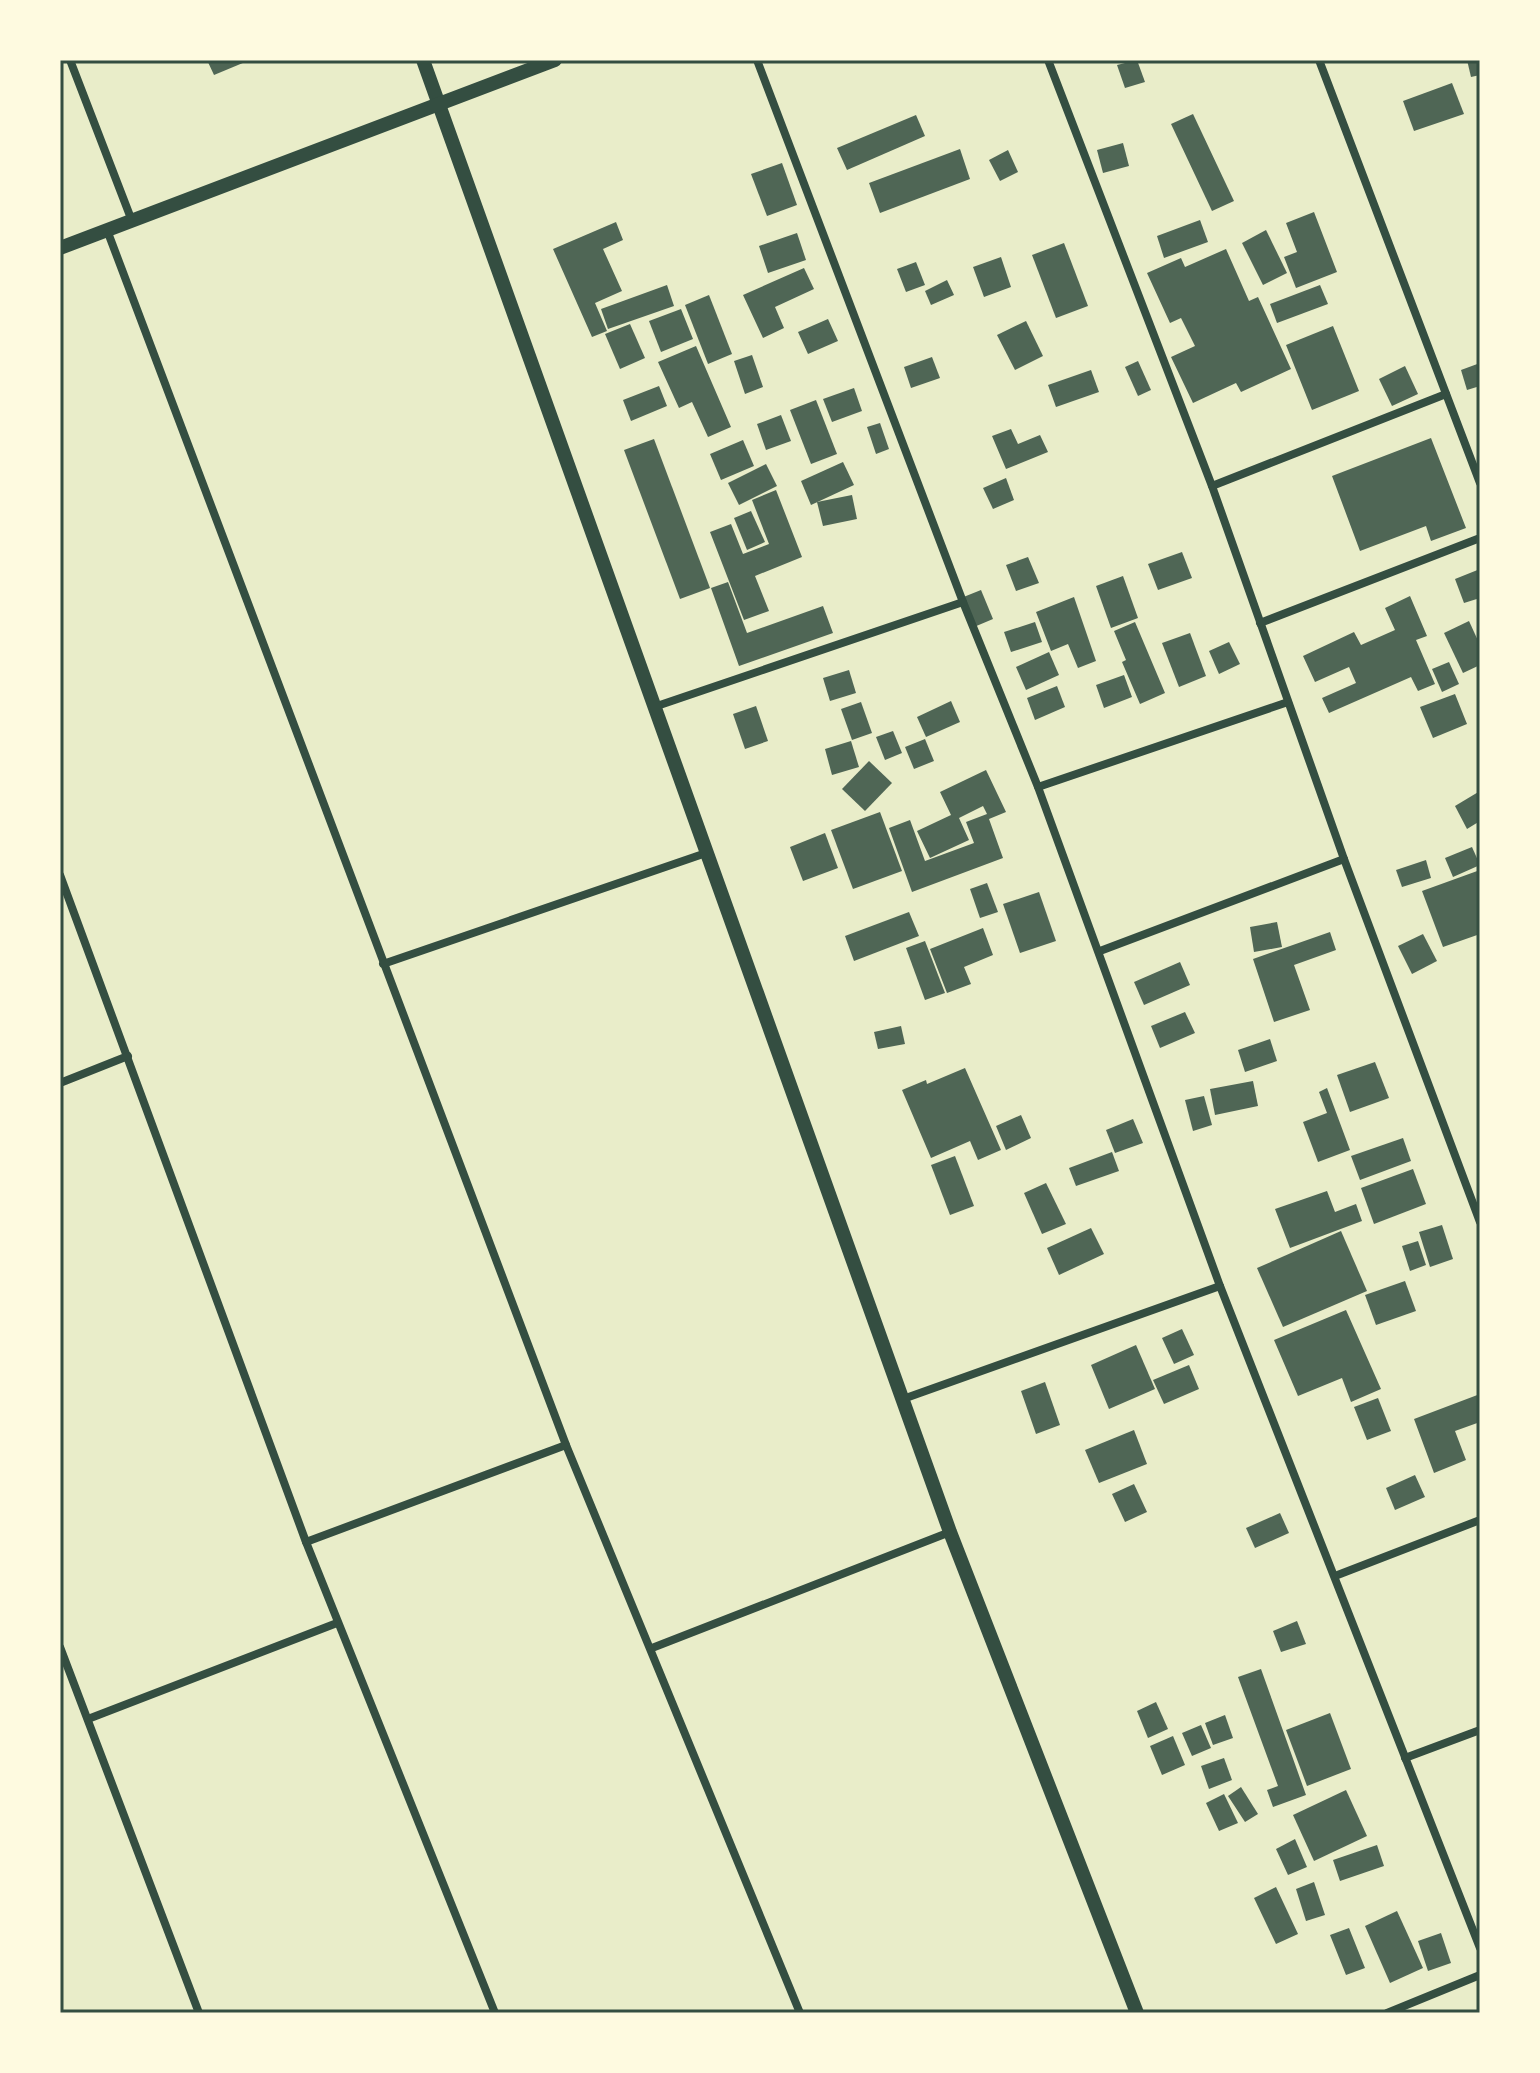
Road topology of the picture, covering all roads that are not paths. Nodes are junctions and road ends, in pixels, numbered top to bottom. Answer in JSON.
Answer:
{"nodes":[{"id":1,"x":70,"y":60,"type":"edge"},
{"id":2,"x":423,"y":60,"type":"edge"},
{"id":3,"x":555,"y":60,"type":"edge"},
{"id":4,"x":757,"y":60,"type":"edge"},
{"id":5,"x":1048,"y":60,"type":"edge"},
{"id":6,"x":1319,"y":60,"type":"edge"},
{"id":7,"x":440,"y":104,"type":"junction"},
{"id":8,"x":132,"y":221,"type":"junction"},
{"id":9,"x":107,"y":230,"type":"junction"},
{"id":10,"x":60,"y":248,"type":"edge"},
{"id":11,"x":1446,"y":394,"type":"junction"},
{"id":12,"x":1480,"y":483,"type":"edge"},
{"id":13,"x":1212,"y":486,"type":"junction"},
{"id":14,"x":1480,"y":538,"type":"edge"},
{"id":15,"x":963,"y":602,"type":"junction"},
{"id":16,"x":1260,"y":623,"type":"junction"},
{"id":17,"x":1288,"y":702,"type":"junction"},
{"id":18,"x":654,"y":707,"type":"junction"},
{"id":19,"x":1038,"y":787,"type":"junction"},
{"id":20,"x":706,"y":853,"type":"junction"},
{"id":21,"x":1344,"y":859,"type":"junction"},
{"id":22,"x":60,"y":875,"type":"edge"},
{"id":23,"x":1100,"y":951,"type":"junction"},
{"id":24,"x":383,"y":964,"type":"junction"},
{"id":25,"x":128,"y":1056,"type":"junction"},
{"id":26,"x":60,"y":1083,"type":"edge"},
{"id":27,"x":1476,"y":1198,"type":"edge"},
{"id":28,"x":1480,"y":1222,"type":"edge"},
{"id":29,"x":1220,"y":1286,"type":"junction"},
{"id":30,"x":903,"y":1399,"type":"junction"},
{"id":31,"x":566,"y":1445,"type":"junction"},
{"id":32,"x":1480,"y":1520,"type":"edge"},
{"id":33,"x":950,"y":1532,"type":"junction"},
{"id":34,"x":306,"y":1542,"type":"junction"},
{"id":35,"x":1335,"y":1576,"type":"junction"},
{"id":36,"x":337,"y":1623,"type":"junction"},
{"id":37,"x":60,"y":1647,"type":"edge"},
{"id":38,"x":652,"y":1648,"type":"junction"},
{"id":39,"x":88,"y":1719,"type":"junction"},
{"id":40,"x":1480,"y":1730,"type":"edge"},
{"id":41,"x":1405,"y":1758,"type":"junction"},
{"id":42,"x":1480,"y":1948,"type":"edge"},
{"id":43,"x":1480,"y":1975,"type":"edge"},
{"id":44,"x":199,"y":2013,"type":"edge"},
{"id":45,"x":495,"y":2013,"type":"edge"},
{"id":46,"x":800,"y":2013,"type":"edge"},
{"id":47,"x":1137,"y":2013,"type":"edge"},
{"id":48,"x":1387,"y":2013,"type":"edge"}],
"edges":[{"from":1,"to":8,"type":"street"},
{"from":2,"to":7,"type":"street"},
{"from":3,"to":7,"type":"street"},
{"from":4,"to":15,"type":"street"},
{"from":5,"to":13,"type":"street"},
{"from":6,"to":11,"type":"street"},
{"from":7,"to":8,"type":"street"},
{"from":7,"to":18,"type":"street"},
{"from":8,"to":9,"type":"street"},
{"from":9,"to":10,"type":"street"},
{"from":9,"to":24,"type":"street"},
{"from":11,"to":12,"type":"street"},
{"from":11,"to":13,"type":"street"},
{"from":13,"to":16,"type":"street"},
{"from":14,"to":16,"type":"street"},
{"from":15,"to":18,"type":"street"},
{"from":15,"to":19,"type":"street"},
{"from":16,"to":17,"type":"street"},
{"from":17,"to":19,"type":"street"},
{"from":17,"to":21,"type":"street"},
{"from":18,"to":20,"type":"street"},
{"from":19,"to":23,"type":"street"},
{"from":20,"to":24,"type":"street"},
{"from":20,"to":30,"type":"street"},
{"from":21,"to":23,"type":"street"},
{"from":21,"to":27,"type":"street"},
{"from":22,"to":25,"type":"street"},
{"from":23,"to":29,"type":"street"},
{"from":24,"to":31,"type":"street"},
{"from":25,"to":26,"type":"street"},
{"from":25,"to":34,"type":"street"},
{"from":27,"to":28,"type":"street"},
{"from":29,"to":30,"type":"street"},
{"from":29,"to":35,"type":"street"},
{"from":30,"to":33,"type":"street"},
{"from":31,"to":34,"type":"street"},
{"from":31,"to":38,"type":"street"},
{"from":32,"to":35,"type":"street"},
{"from":33,"to":38,"type":"street"},
{"from":33,"to":47,"type":"street"},
{"from":34,"to":36,"type":"street"},
{"from":35,"to":41,"type":"street"},
{"from":36,"to":39,"type":"street"},
{"from":36,"to":45,"type":"street"},
{"from":37,"to":39,"type":"street"},
{"from":38,"to":46,"type":"street"},
{"from":39,"to":44,"type":"street"},
{"from":40,"to":41,"type":"street"},
{"from":41,"to":42,"type":"street"},
{"from":43,"to":48,"type":"street"}]}
